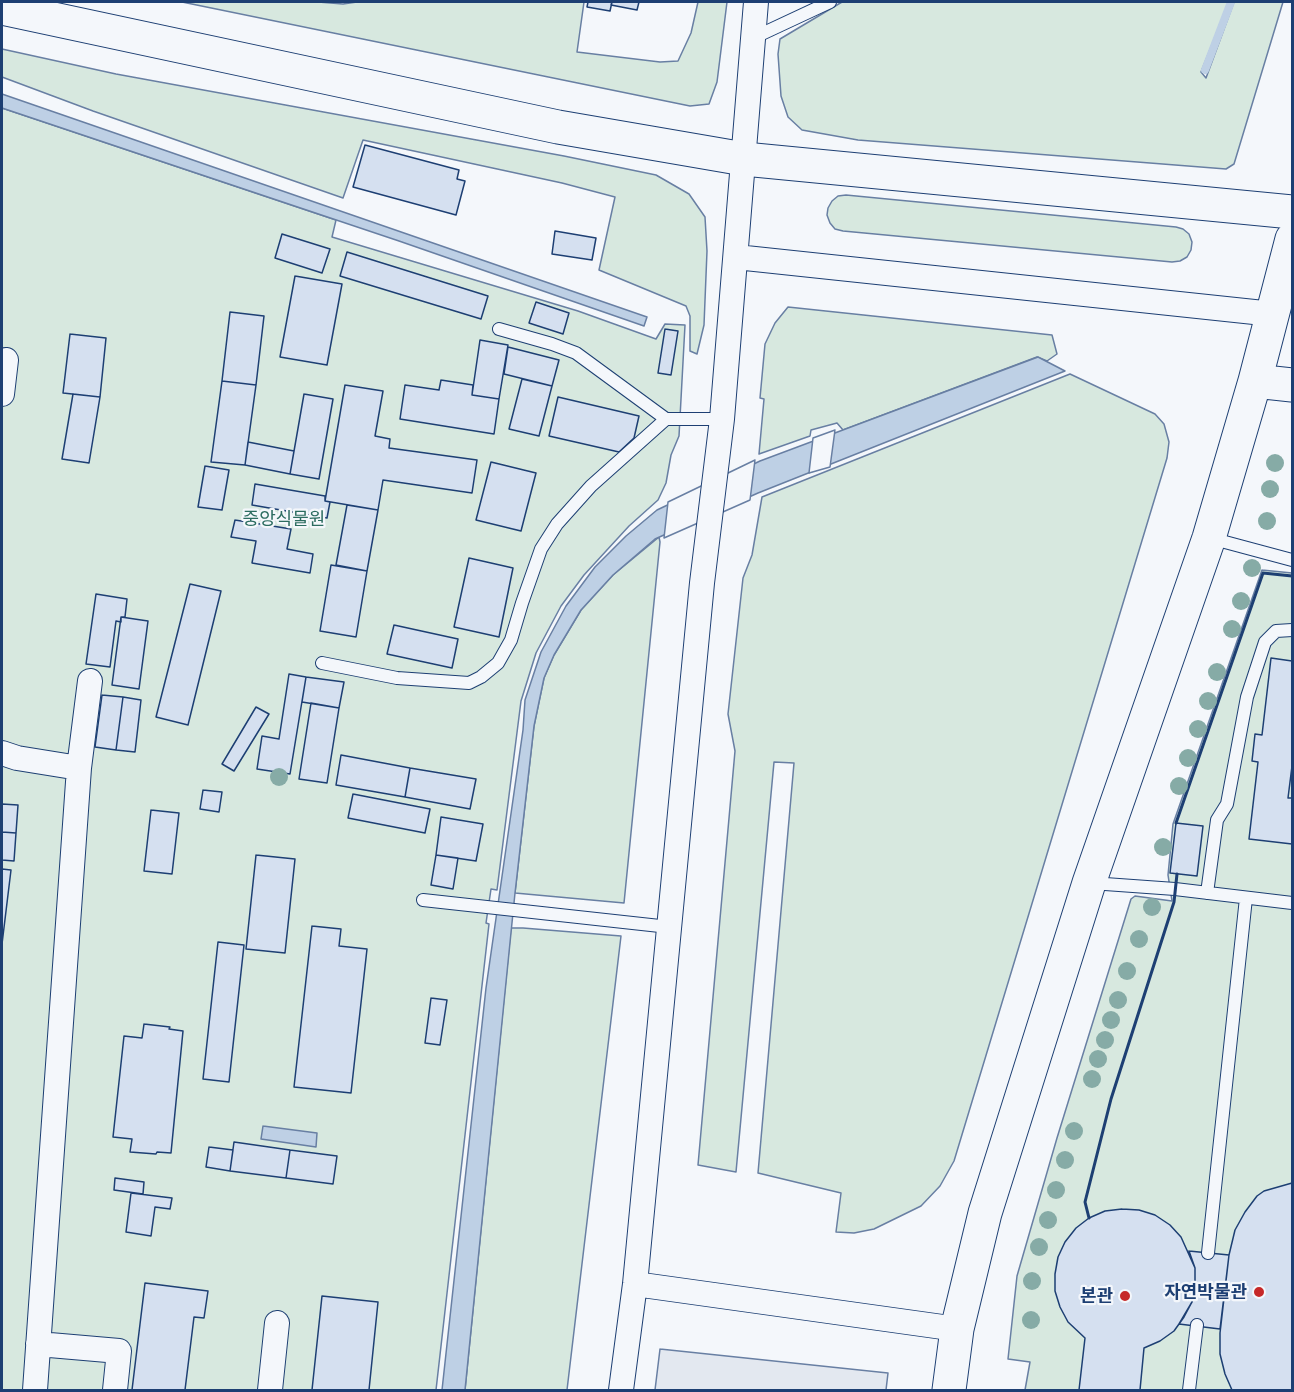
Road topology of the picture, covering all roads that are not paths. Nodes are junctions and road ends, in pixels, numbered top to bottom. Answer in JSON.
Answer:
{"nodes":[{"id":1,"x":756,"y":2,"type":"edge"},
{"id":2,"x":830,"y":2,"type":"edge"},
{"id":3,"x":2,"y":9,"type":"edge"},
{"id":4,"x":753,"y":38,"type":"junction"},
{"id":5,"x":744,"y":159,"type":"junction"},
{"id":6,"x":1293,"y":212,"type":"edge"},
{"id":7,"x":1293,"y":239,"type":"edge"},
{"id":8,"x":736,"y":256,"type":"junction"},
{"id":9,"x":1273,"y":314,"type":"junction"},
{"id":10,"x":499,"y":329,"type":"dead end"},
{"id":11,"x":6,"y":360,"type":"dead end"},
{"id":12,"x":1255,"y":381,"type":"junction"},
{"id":13,"x":1293,"y":385,"type":"edge"},
{"id":14,"x":2,"y":394,"type":"edge"},
{"id":15,"x":666,"y":419,"type":"junction"},
{"id":16,"x":722,"y":421,"type":"junction"},
{"id":17,"x":1209,"y":537,"type":"junction"},
{"id":18,"x":1293,"y":560,"type":"edge"},
{"id":19,"x":1293,"y":630,"type":"edge"},
{"id":20,"x":322,"y":663,"type":"dead end"},
{"id":21,"x":90,"y":681,"type":"dead end"},
{"id":22,"x":2,"y":753,"type":"edge"},
{"id":23,"x":79,"y":768,"type":"junction"},
{"id":24,"x":1089,"y":882,"type":"junction"},
{"id":25,"x":1207,"y":893,"type":"junction"},
{"id":26,"x":1246,"y":898,"type":"junction"},
{"id":27,"x":423,"y":900,"type":"dead end"},
{"id":28,"x":1293,"y":903,"type":"edge"},
{"id":29,"x":669,"y":927,"type":"junction"},
{"id":30,"x":1208,"y":1253,"type":"dead end"},
{"id":31,"x":634,"y":1284,"type":"junction"},
{"id":32,"x":277,"y":1323,"type":"dead end"},
{"id":33,"x":1197,"y":1325,"type":"dead end"},
{"id":34,"x":957,"y":1329,"type":"junction"},
{"id":35,"x":38,"y":1344,"type":"junction"},
{"id":36,"x":1191,"y":1388,"type":"edge"},
{"id":37,"x":35,"y":1390,"type":"edge"},
{"id":38,"x":115,"y":1390,"type":"edge"},
{"id":39,"x":270,"y":1390,"type":"edge"},
{"id":40,"x":621,"y":1390,"type":"edge"},
{"id":41,"x":949,"y":1390,"type":"edge"}],
"edges":[{"from":1,"to":4,"type":"street"},
{"from":2,"to":4,"type":"lane"},
{"from":3,"to":5,"type":"main road"},
{"from":4,"to":5,"type":"street"},
{"from":5,"to":6,"type":"main road"},
{"from":5,"to":8,"type":"street"},
{"from":7,"to":9,"type":"main road"},
{"from":8,"to":9,"type":"street"},
{"from":8,"to":16,"type":"street"},
{"from":9,"to":12,"type":"main road"},
{"from":10,"to":15,"type":"lane"},
{"from":11,"to":14,"type":"street"},
{"from":12,"to":13,"type":"main road"},
{"from":12,"to":17,"type":"main road"},
{"from":15,"to":16,"type":"lane"},
{"from":15,"to":20,"type":"lane"},
{"from":16,"to":29,"type":"street"},
{"from":17,"to":18,"type":"lane"},
{"from":17,"to":24,"type":"main road"},
{"from":19,"to":25,"type":"lane"},
{"from":21,"to":23,"type":"street"},
{"from":22,"to":23,"type":"street"},
{"from":23,"to":35,"type":"street"},
{"from":24,"to":25,"type":"lane"},
{"from":24,"to":34,"type":"main road"},
{"from":25,"to":26,"type":"lane"},
{"from":26,"to":28,"type":"lane"},
{"from":26,"to":30,"type":"lane"},
{"from":27,"to":29,"type":"lane"},
{"from":29,"to":31,"type":"street"},
{"from":31,"to":34,"type":"street"},
{"from":31,"to":40,"type":"street"},
{"from":32,"to":39,"type":"street"},
{"from":33,"to":36,"type":"lane"},
{"from":34,"to":41,"type":"main road"},
{"from":35,"to":37,"type":"street"},
{"from":35,"to":38,"type":"street"}]}
